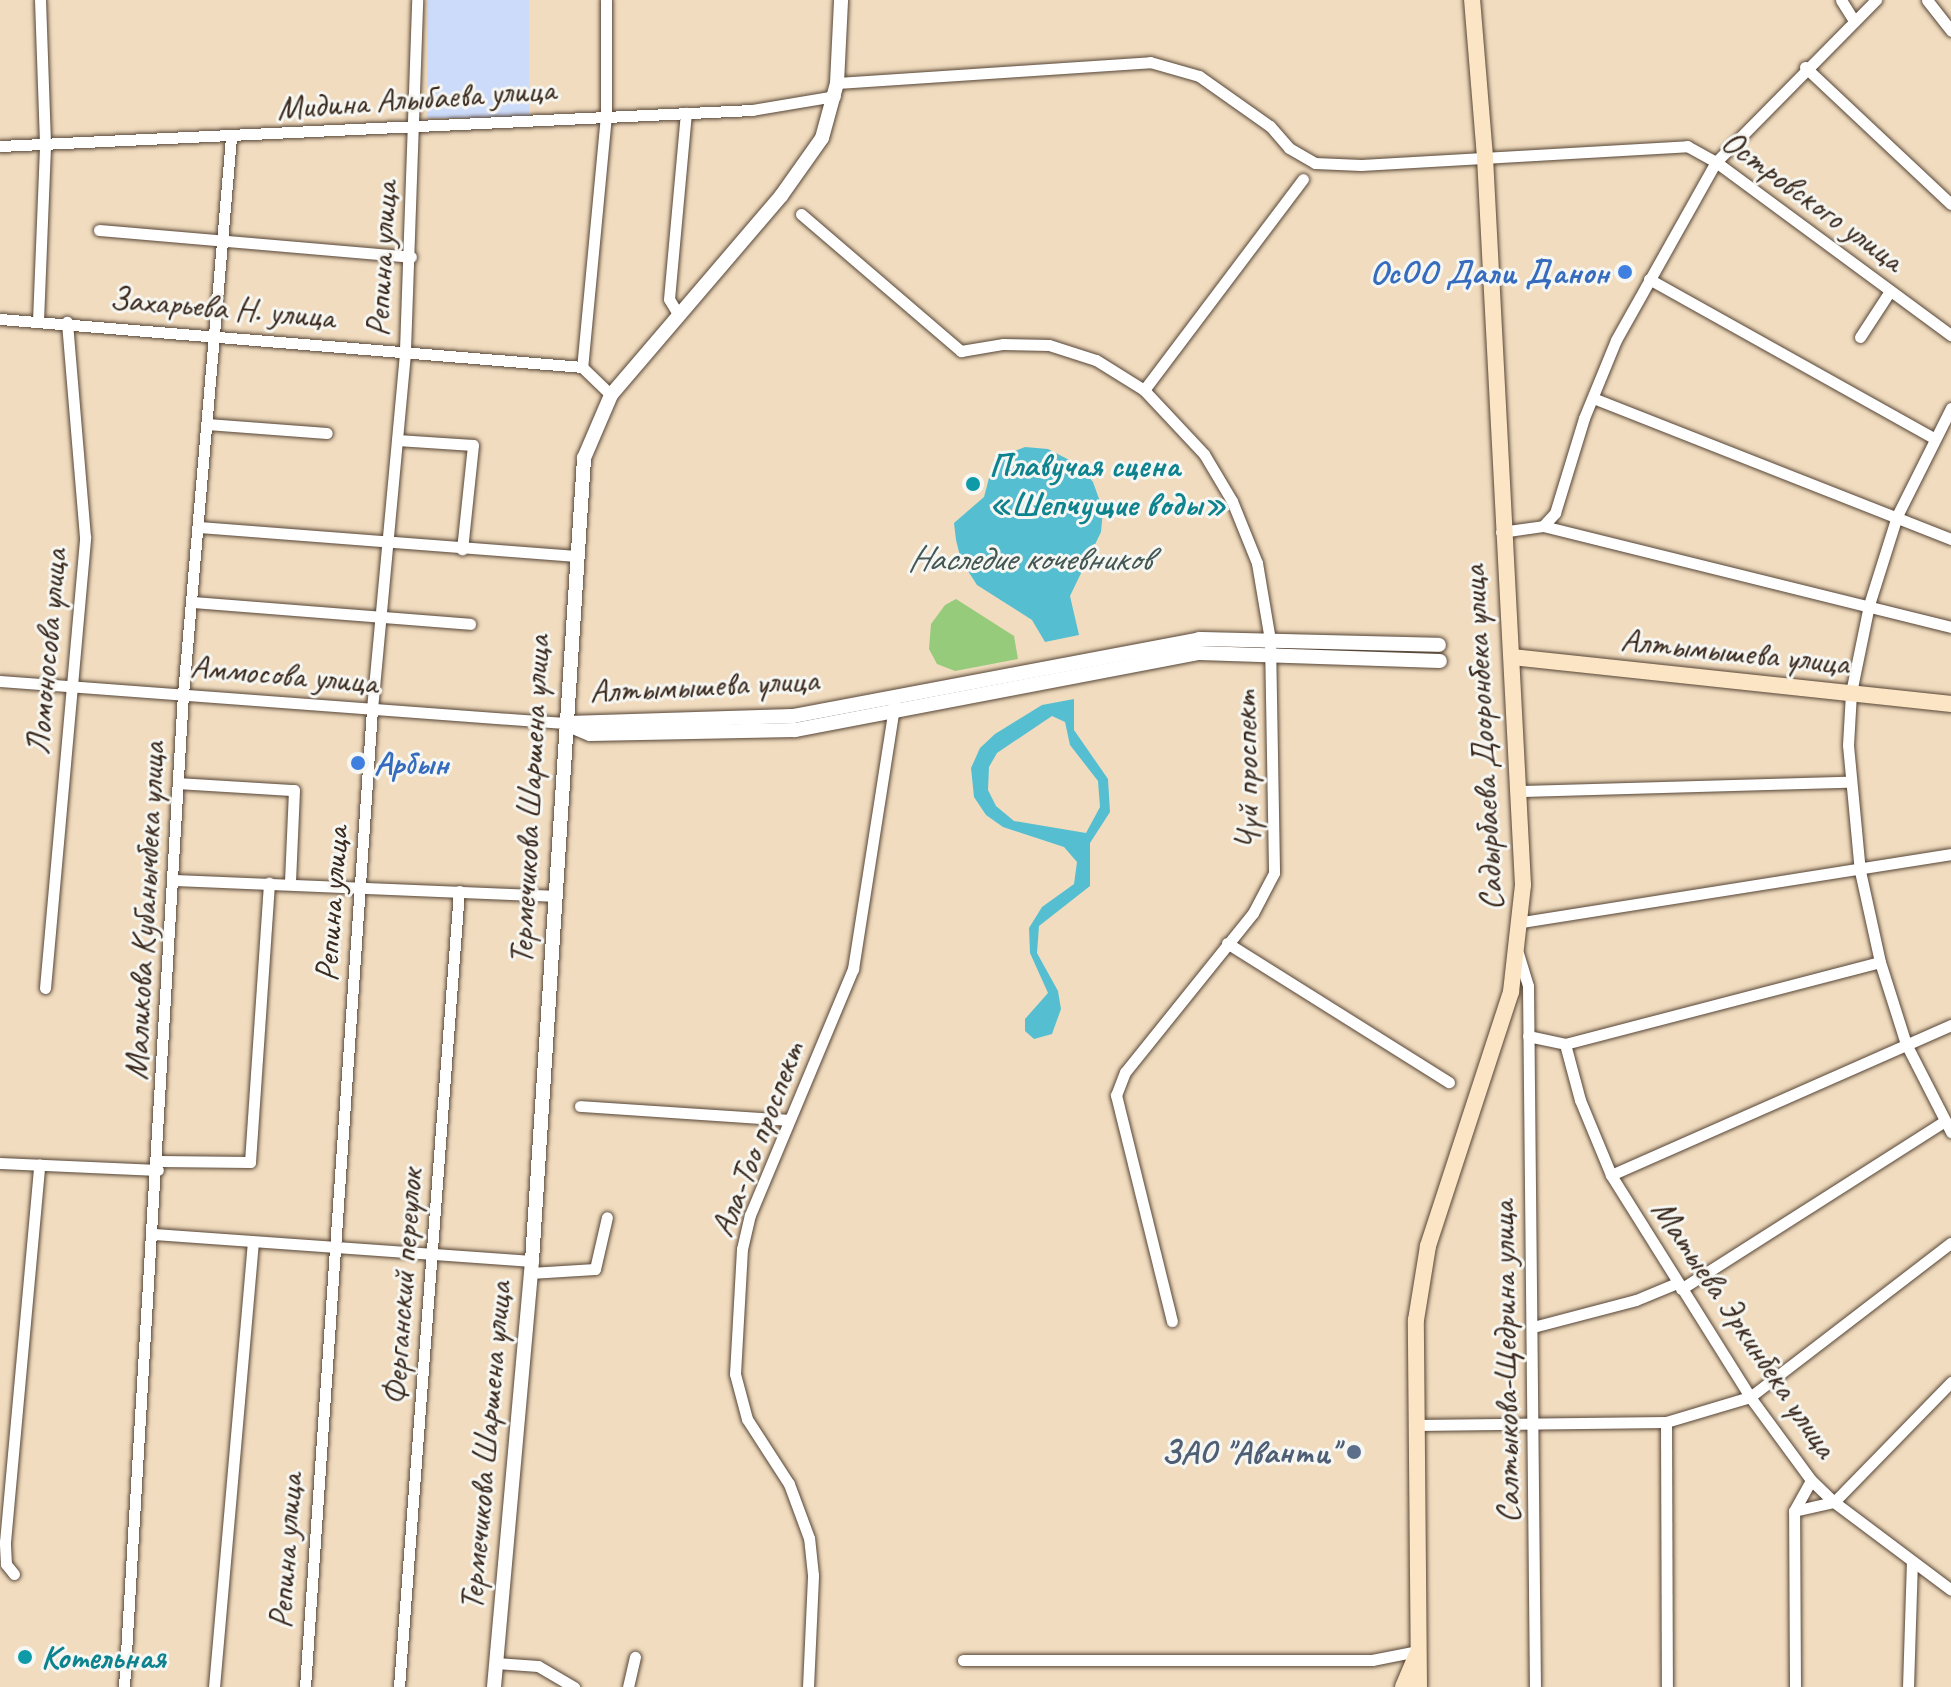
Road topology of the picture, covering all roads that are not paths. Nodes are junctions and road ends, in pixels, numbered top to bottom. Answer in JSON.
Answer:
{"nodes":[{"id":1,"x":40,"y":0,"type":"edge"},
{"id":2,"x":417,"y":0,"type":"edge"},
{"id":3,"x":606,"y":0,"type":"edge"},
{"id":4,"x":841,"y":0,"type":"edge"},
{"id":5,"x":1472,"y":0,"type":"edge"},
{"id":6,"x":1841,"y":0,"type":"edge"},
{"id":7,"x":1876,"y":0,"type":"edge"},
{"id":8,"x":1927,"y":0,"type":"edge"},
{"id":9,"x":1853,"y":19,"type":"junction"},
{"id":10,"x":1951,"y":31,"type":"edge"},
{"id":11,"x":1805,"y":67,"type":"junction"},
{"id":12,"x":836,"y":89,"type":"junction"},
{"id":13,"x":686,"y":113,"type":"junction"},
{"id":14,"x":606,"y":115,"type":"junction"},
{"id":15,"x":416,"y":126,"type":"junction"},
{"id":16,"x":231,"y":138,"type":"junction"},
{"id":17,"x":45,"y":143,"type":"junction"},
{"id":18,"x":0,"y":146,"type":"edge"},
{"id":19,"x":1485,"y":157,"type":"junction"},
{"id":20,"x":1716,"y":162,"type":"junction"},
{"id":21,"x":1303,"y":179,"type":"dead end"},
{"id":22,"x":1951,"y":204,"type":"edge"},
{"id":23,"x":801,"y":214,"type":"dead end"},
{"id":24,"x":99,"y":230,"type":"dead end"},
{"id":25,"x":221,"y":240,"type":"junction"},
{"id":26,"x":411,"y":257,"type":"junction"},
{"id":27,"x":1649,"y":279,"type":"junction"},
{"id":28,"x":1890,"y":291,"type":"junction"},
{"id":29,"x":678,"y":314,"type":"junction"},
{"id":30,"x":0,"y":319,"type":"edge"},
{"id":31,"x":38,"y":321,"type":"junction"},
{"id":32,"x":67,"y":322,"type":"junction"},
{"id":33,"x":214,"y":335,"type":"junction"},
{"id":34,"x":1951,"y":335,"type":"edge"},
{"id":35,"x":1860,"y":337,"type":"dead end"},
{"id":36,"x":405,"y":350,"type":"junction"},
{"id":37,"x":582,"y":367,"type":"junction"},
{"id":38,"x":1144,"y":390,"type":"junction"},
{"id":39,"x":611,"y":395,"type":"junction"},
{"id":40,"x":1593,"y":398,"type":"junction"},
{"id":41,"x":1951,"y":408,"type":"edge"},
{"id":42,"x":207,"y":424,"type":"junction"},
{"id":43,"x":327,"y":433,"type":"dead end"},
{"id":44,"x":1934,"y":438,"type":"junction"},
{"id":45,"x":397,"y":440,"type":"junction"},
{"id":46,"x":1897,"y":516,"type":"junction"},
{"id":47,"x":1543,"y":526,"type":"junction"},
{"id":48,"x":198,"y":527,"type":"junction"},
{"id":49,"x":1501,"y":532,"type":"junction"},
{"id":50,"x":1951,"y":539,"type":"edge"},
{"id":51,"x":387,"y":543,"type":"junction"},
{"id":52,"x":462,"y":549,"type":"junction"},
{"id":53,"x":574,"y":556,"type":"junction"},
{"id":54,"x":192,"y":602,"type":"junction"},
{"id":55,"x":1869,"y":605,"type":"junction"},
{"id":56,"x":381,"y":617,"type":"junction"},
{"id":57,"x":470,"y":624,"type":"dead end"},
{"id":58,"x":1951,"y":627,"type":"edge"},
{"id":59,"x":1439,"y":645,"type":"dead end"},
{"id":60,"x":1271,"y":647,"type":"junction"},
{"id":61,"x":1512,"y":657,"type":"junction"},
{"id":62,"x":1440,"y":661,"type":"dead end"},
{"id":63,"x":0,"y":681,"type":"edge"},
{"id":64,"x":70,"y":687,"type":"junction"},
{"id":65,"x":1851,"y":693,"type":"junction"},
{"id":66,"x":183,"y":694,"type":"junction"},
{"id":67,"x":1951,"y":704,"type":"edge"},
{"id":68,"x":893,"y":705,"type":"junction"},
{"id":69,"x":372,"y":709,"type":"junction"},
{"id":70,"x":564,"y":723,"type":"junction"},
{"id":71,"x":1850,"y":782,"type":"junction"},
{"id":72,"x":178,"y":783,"type":"junction"},
{"id":73,"x":1519,"y":791,"type":"junction"},
{"id":74,"x":1951,"y":854,"type":"edge"},
{"id":75,"x":1860,"y":871,"type":"junction"},
{"id":76,"x":174,"y":880,"type":"junction"},
{"id":77,"x":269,"y":883,"type":"junction"},
{"id":78,"x":290,"y":883,"type":"junction"},
{"id":79,"x":361,"y":887,"type":"junction"},
{"id":80,"x":459,"y":891,"type":"junction"},
{"id":81,"x":553,"y":896,"type":"junction"},
{"id":82,"x":1522,"y":922,"type":"junction"},
{"id":83,"x":1227,"y":943,"type":"junction"},
{"id":84,"x":1518,"y":952,"type":"junction"},
{"id":85,"x":1880,"y":962,"type":"junction"},
{"id":86,"x":45,"y":988,"type":"dead end"},
{"id":87,"x":1951,"y":1025,"type":"edge"},
{"id":88,"x":1528,"y":1036,"type":"junction"},
{"id":89,"x":1565,"y":1044,"type":"junction"},
{"id":90,"x":1906,"y":1044,"type":"junction"},
{"id":91,"x":1449,"y":1082,"type":"dead end"},
{"id":92,"x":580,"y":1106,"type":"dead end"},
{"id":93,"x":789,"y":1120,"type":"junction"},
{"id":94,"x":1948,"y":1126,"type":"edge"},
{"id":95,"x":0,"y":1163,"type":"edge"},
{"id":96,"x":39,"y":1165,"type":"junction"},
{"id":97,"x":158,"y":1165,"type":"junction"},
{"id":98,"x":1611,"y":1175,"type":"junction"},
{"id":99,"x":607,"y":1217,"type":"dead end"},
{"id":100,"x":154,"y":1234,"type":"junction"},
{"id":101,"x":253,"y":1242,"type":"junction"},
{"id":102,"x":1951,"y":1243,"type":"edge"},
{"id":103,"x":336,"y":1247,"type":"junction"},
{"id":104,"x":433,"y":1253,"type":"junction"},
{"id":105,"x":531,"y":1267,"type":"junction"},
{"id":106,"x":1679,"y":1286,"type":"junction"},
{"id":107,"x":1172,"y":1321,"type":"dead end"},
{"id":108,"x":1533,"y":1327,"type":"junction"},
{"id":109,"x":1951,"y":1382,"type":"edge"},
{"id":110,"x":1750,"y":1397,"type":"junction"},
{"id":111,"x":1666,"y":1422,"type":"junction"},
{"id":112,"x":1416,"y":1425,"type":"junction"},
{"id":113,"x":1535,"y":1425,"type":"junction"},
{"id":114,"x":1811,"y":1480,"type":"junction"},
{"id":115,"x":1834,"y":1502,"type":"junction"},
{"id":116,"x":1794,"y":1511,"type":"junction"},
{"id":117,"x":1912,"y":1563,"type":"junction"},
{"id":118,"x":1951,"y":1571,"type":"edge"},
{"id":119,"x":14,"y":1574,"type":"dead end"},
{"id":120,"x":1946,"y":1586,"type":"edge"},
{"id":121,"x":1418,"y":1651,"type":"junction"},
{"id":122,"x":635,"y":1657,"type":"dead end"},
{"id":123,"x":963,"y":1660,"type":"dead end"},
{"id":124,"x":496,"y":1663,"type":"junction"},
{"id":125,"x":124,"y":1687,"type":"edge"},
{"id":126,"x":214,"y":1687,"type":"edge"},
{"id":127,"x":305,"y":1687,"type":"edge"},
{"id":128,"x":399,"y":1687,"type":"edge"},
{"id":129,"x":494,"y":1687,"type":"edge"},
{"id":130,"x":574,"y":1687,"type":"edge"},
{"id":131,"x":628,"y":1687,"type":"edge"},
{"id":132,"x":808,"y":1687,"type":"edge"},
{"id":133,"x":1403,"y":1687,"type":"edge"},
{"id":134,"x":1419,"y":1687,"type":"edge"},
{"id":135,"x":1535,"y":1687,"type":"edge"},
{"id":136,"x":1667,"y":1687,"type":"edge"},
{"id":137,"x":1795,"y":1687,"type":"edge"},
{"id":138,"x":1908,"y":1687,"type":"edge"}],
"edges":[{"from":1,"to":17,"type":"street"},
{"from":2,"to":15,"type":"street","name":"Репина улица"},
{"from":3,"to":14,"type":"street"},
{"from":4,"to":12,"type":"street","name":"Термечикова Шаршена улица"},
{"from":5,"to":19,"type":"main road","name":"Садырбаева Дооронбека улица"},
{"from":6,"to":9,"type":"street"},
{"from":7,"to":9,"type":"street"},
{"from":8,"to":10,"type":"street"},
{"from":9,"to":11,"type":"street"},
{"from":11,"to":20,"type":"street"},
{"from":11,"to":22,"type":"street"},
{"from":12,"to":13,"type":"street","name":"Мидина Алыбаева улица"},
{"from":12,"to":19,"type":"street","name":"Островского улица"},
{"from":12,"to":29,"type":"street","name":"Термечикова Шаршена улица"},
{"from":13,"to":14,"type":"street","name":"Мидина Алыбаева улица"},
{"from":13,"to":29,"type":"street"},
{"from":14,"to":15,"type":"street","name":"Мидина Алыбаева улица"},
{"from":14,"to":37,"type":"street"},
{"from":15,"to":16,"type":"street","name":"Мидина Алыбаева улица"},
{"from":15,"to":26,"type":"street","name":"Репина улица"},
{"from":16,"to":17,"type":"street","name":"Мидина Алыбаева улица"},
{"from":16,"to":25,"type":"street","name":"Маликова Кубанычбека улица"},
{"from":17,"to":18,"type":"street","name":"Мидина Алыбаева улица"},
{"from":17,"to":31,"type":"street"},
{"from":19,"to":20,"type":"street","name":"Островского улица"},
{"from":19,"to":49,"type":"main road","name":"Садырбаева Дооронбека улица"},
{"from":20,"to":27,"type":"street"},
{"from":20,"to":28,"type":"street","name":"Островского улица"},
{"from":21,"to":38,"type":"street"},
{"from":23,"to":38,"type":"street","name":"Чүй проспект"},
{"from":24,"to":25,"type":"street"},
{"from":25,"to":26,"type":"street"},
{"from":25,"to":33,"type":"street","name":"Маликова Кубанычбека улица"},
{"from":26,"to":36,"type":"street","name":"Репина улица"},
{"from":27,"to":40,"type":"street"},
{"from":27,"to":44,"type":"street"},
{"from":28,"to":34,"type":"street","name":"Островского улица"},
{"from":28,"to":35,"type":"street"},
{"from":29,"to":39,"type":"street","name":"Термечикова Шаршена улица"},
{"from":30,"to":31,"type":"street","name":"Захарьева Н. улица"},
{"from":31,"to":32,"type":"street","name":"Захарьева Н. улица"},
{"from":32,"to":33,"type":"street","name":"Захарьева Н. улица"},
{"from":32,"to":64,"type":"street","name":"Ломоносова улица"},
{"from":33,"to":36,"type":"street","name":"Захарьева Н. улица"},
{"from":33,"to":42,"type":"street","name":"Маликова Кубанычбека улица"},
{"from":36,"to":37,"type":"street","name":"Захарьева Н. улица"},
{"from":36,"to":45,"type":"street","name":"Репина улица"},
{"from":37,"to":39,"type":"street"},
{"from":38,"to":60,"type":"street","name":"Чүй проспект"},
{"from":39,"to":53,"type":"street","name":"Термечикова Шаршена улица"},
{"from":40,"to":46,"type":"street"},
{"from":40,"to":47,"type":"street"},
{"from":41,"to":44,"type":"street"},
{"from":42,"to":43,"type":"street"},
{"from":42,"to":48,"type":"street","name":"Маликова Кубанычбека улица"},
{"from":44,"to":46,"type":"street"},
{"from":45,"to":51,"type":"street","name":"Репина улица"},
{"from":45,"to":52,"type":"street"},
{"from":46,"to":50,"type":"street"},
{"from":46,"to":55,"type":"street"},
{"from":47,"to":49,"type":"street"},
{"from":47,"to":55,"type":"street"},
{"from":48,"to":51,"type":"street"},
{"from":48,"to":54,"type":"street","name":"Маликова Кубанычбека улица"},
{"from":49,"to":61,"type":"main road","name":"Садырбаева Дооронбека улица"},
{"from":51,"to":52,"type":"street"},
{"from":51,"to":56,"type":"street","name":"Репина улица"},
{"from":52,"to":53,"type":"street"},
{"from":53,"to":70,"type":"street","name":"Термечикова Шаршена улица"},
{"from":54,"to":56,"type":"street"},
{"from":54,"to":66,"type":"street","name":"Маликова Кубанычбека улица"},
{"from":55,"to":58,"type":"street"},
{"from":55,"to":65,"type":"street"},
{"from":56,"to":57,"type":"street"},
{"from":56,"to":69,"type":"street","name":"Репина улица"},
{"from":59,"to":60,"type":"street","name":"Алтымышева улица"},
{"from":60,"to":62,"type":"street","name":"Алтымышева улица"},
{"from":60,"to":68,"type":"street","name":"Алтымышева улица"},
{"from":60,"to":83,"type":"street","name":"Чүй проспект"},
{"from":61,"to":65,"type":"main road","name":"Алтымышева улица"},
{"from":61,"to":73,"type":"main road","name":"Садырбаева Дооронбека улица"},
{"from":63,"to":64,"type":"street","name":"Аммосова улица"},
{"from":64,"to":66,"type":"street","name":"Аммосова улица"},
{"from":64,"to":86,"type":"street","name":"Ломоносова улица"},
{"from":65,"to":67,"type":"main road","name":"Алтымышева улица"},
{"from":65,"to":71,"type":"street"},
{"from":66,"to":69,"type":"street","name":"Аммосова улица"},
{"from":66,"to":72,"type":"street","name":"Маликова Кубанычбека улица"},
{"from":68,"to":70,"type":"street","name":"Алтымышева улица"},
{"from":68,"to":93,"type":"street","name":"Ала-Тоо проспект"},
{"from":69,"to":70,"type":"street","name":"Аммосова улица"},
{"from":69,"to":79,"type":"street","name":"Репина улица"},
{"from":70,"to":81,"type":"street","name":"Термечикова Шаршена улица"},
{"from":71,"to":73,"type":"street"},
{"from":71,"to":75,"type":"street"},
{"from":72,"to":76,"type":"street","name":"Маликова Кубанычбека улица"},
{"from":72,"to":78,"type":"street"},
{"from":73,"to":82,"type":"main road","name":"Садырбаева Дооронбека улица"},
{"from":74,"to":75,"type":"street"},
{"from":75,"to":82,"type":"street"},
{"from":75,"to":85,"type":"street"},
{"from":76,"to":77,"type":"street"},
{"from":76,"to":97,"type":"street","name":"Маликова Кубанычбека улица"},
{"from":77,"to":78,"type":"street"},
{"from":77,"to":97,"type":"street"},
{"from":78,"to":79,"type":"street"},
{"from":79,"to":80,"type":"street"},
{"from":79,"to":103,"type":"street","name":"Репина улица"},
{"from":80,"to":81,"type":"street"},
{"from":80,"to":104,"type":"street","name":"Ферганский переулок"},
{"from":81,"to":105,"type":"street","name":"Термечикова Шаршена улица"},
{"from":82,"to":84,"type":"main road","name":"Садырбаева Дооронбека улица"},
{"from":83,"to":91,"type":"street"},
{"from":83,"to":107,"type":"street","name":"Чүй проспект"},
{"from":84,"to":88,"type":"street","name":"Салтыкова-Щедрина улица"},
{"from":84,"to":112,"type":"main road","name":"Садырбаева Дооронбека улица"},
{"from":85,"to":89,"type":"street"},
{"from":85,"to":90,"type":"street"},
{"from":87,"to":90,"type":"street"},
{"from":88,"to":89,"type":"street"},
{"from":88,"to":108,"type":"street","name":"Салтыкова-Щедрина улица"},
{"from":89,"to":98,"type":"street","name":"Матыева Эркинбека улица"},
{"from":90,"to":94,"type":"street"},
{"from":90,"to":98,"type":"street"},
{"from":92,"to":93,"type":"street"},
{"from":93,"to":132,"type":"street","name":"Ала-Тоо проспект"},
{"from":94,"to":106,"type":"street"},
{"from":95,"to":96,"type":"street"},
{"from":96,"to":97,"type":"street"},
{"from":96,"to":119,"type":"street"},
{"from":97,"to":100,"type":"street","name":"Маликова Кубанычбека улица"},
{"from":98,"to":106,"type":"street","name":"Матыева Эркинбека улица"},
{"from":99,"to":105,"type":"street"},
{"from":100,"to":101,"type":"street"},
{"from":100,"to":125,"type":"street","name":"Маликова Кубанычбека улица"},
{"from":101,"to":103,"type":"street"},
{"from":101,"to":126,"type":"street"},
{"from":102,"to":110,"type":"street"},
{"from":103,"to":104,"type":"street"},
{"from":103,"to":127,"type":"street","name":"Репина улица"},
{"from":104,"to":105,"type":"street"},
{"from":104,"to":128,"type":"street","name":"Ферганский переулок"},
{"from":105,"to":124,"type":"street","name":"Термечикова Шаршена улица"},
{"from":106,"to":108,"type":"street"},
{"from":106,"to":110,"type":"street","name":"Матыева Эркинбека улица"},
{"from":108,"to":113,"type":"street","name":"Салтыкова-Щедрина улица"},
{"from":109,"to":115,"type":"street"},
{"from":110,"to":111,"type":"street"},
{"from":110,"to":114,"type":"street","name":"Матыева Эркинбека улица"},
{"from":111,"to":113,"type":"street"},
{"from":111,"to":136,"type":"street"},
{"from":112,"to":113,"type":"street"},
{"from":112,"to":121,"type":"main road","name":"Садырбаева Дооронбека улица"},
{"from":113,"to":135,"type":"street","name":"Салтыкова-Щедрина улица"},
{"from":114,"to":115,"type":"street","name":"Матыева Эркинбека улица"},
{"from":114,"to":116,"type":"street"},
{"from":115,"to":116,"type":"street"},
{"from":115,"to":117,"type":"street","name":"Матыева Эркинбека улица"},
{"from":116,"to":137,"type":"street"},
{"from":117,"to":120,"type":"street","name":"Матыева Эркинбека улица"},
{"from":117,"to":138,"type":"street"},
{"from":118,"to":120,"type":"street"},
{"from":121,"to":123,"type":"street"},
{"from":121,"to":133,"type":"main road","name":"Садырбаева Дооронбека улица"},
{"from":121,"to":134,"type":"main road","name":"Садырбаева Дооронбека улица"},
{"from":122,"to":131,"type":"street"},
{"from":124,"to":129,"type":"street","name":"Термечикова Шаршена улица"},
{"from":124,"to":130,"type":"street"}]}
